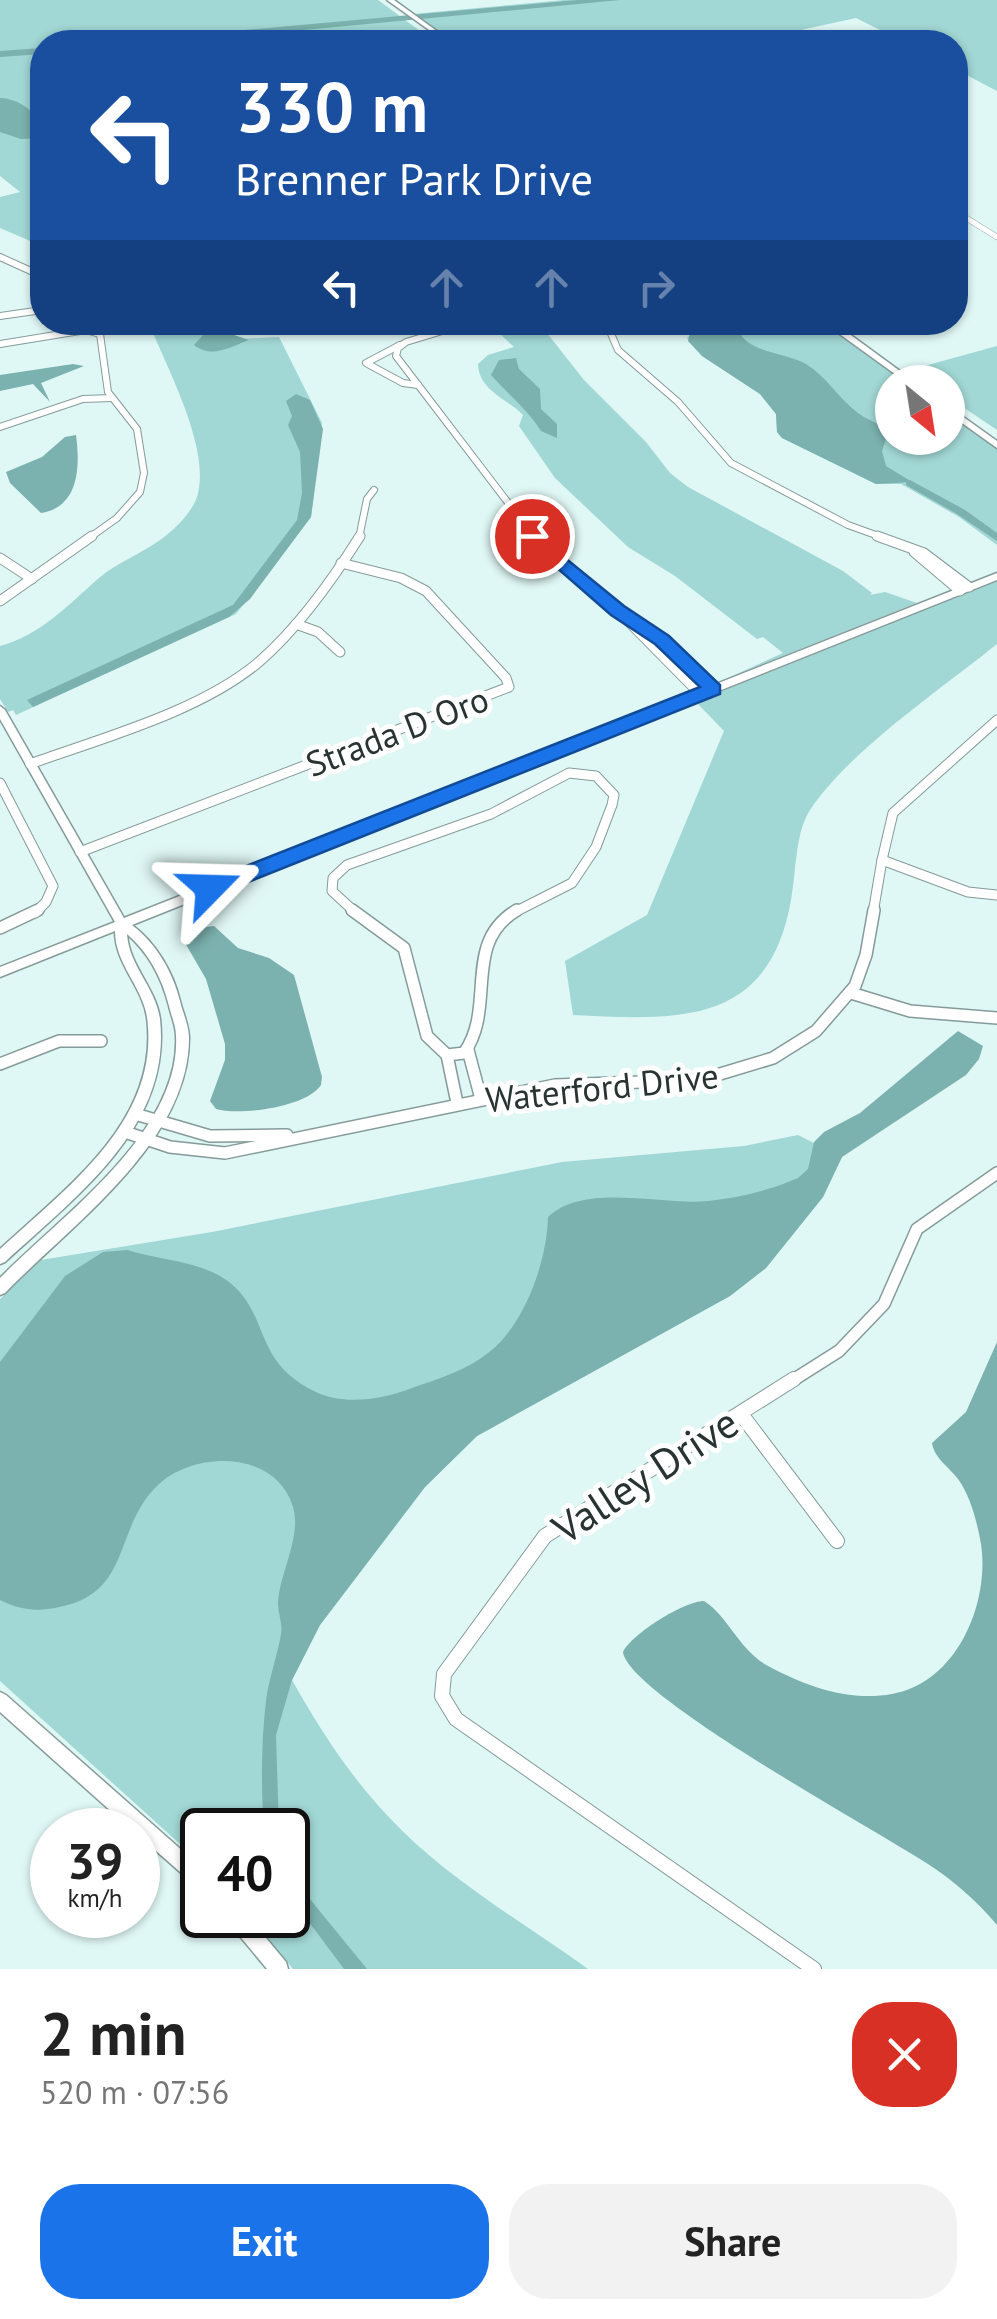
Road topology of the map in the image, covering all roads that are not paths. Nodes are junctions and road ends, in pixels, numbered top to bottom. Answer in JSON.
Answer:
{"nodes":[{"id":1,"x":390,"y":0,"type":"edge"},
{"id":2,"x":432,"y":30,"type":"edge"},
{"id":3,"x":968,"y":220,"type":"edge"},
{"id":4,"x":997,"y":237,"type":"edge"},
{"id":5,"x":0,"y":257,"type":"edge"},
{"id":6,"x":30,"y":271,"type":"edge"},
{"id":7,"x":30,"y":312,"type":"edge"},
{"id":8,"x":0,"y":316,"type":"edge"},
{"id":9,"x":55,"y":335,"type":"edge"},
{"id":10,"x":98,"y":335,"type":"edge"},
{"id":11,"x":430,"y":335,"type":"edge"},
{"id":12,"x":611,"y":335,"type":"edge"},
{"id":13,"x":845,"y":335,"type":"edge"},
{"id":14,"x":0,"y":344,"type":"edge"},
{"id":15,"x":401,"y":344,"type":"junction"},
{"id":16,"x":867,"y":351,"type":"junction"},
{"id":17,"x":886,"y":365,"type":"edge"},
{"id":18,"x":890,"y":365,"type":"edge"},
{"id":19,"x":418,"y":386,"type":"junction"},
{"id":20,"x":113,"y":399,"type":"junction"},
{"id":21,"x":965,"y":412,"type":"edge"},
{"id":22,"x":965,"y":421,"type":"edge"},
{"id":23,"x":0,"y":427,"type":"edge"},
{"id":24,"x":997,"y":434,"type":"edge"},
{"id":25,"x":997,"y":444,"type":"edge"},
{"id":26,"x":374,"y":490,"type":"dead end"},
{"id":27,"x":0,"y":558,"type":"edge"},
{"id":28,"x":341,"y":563,"type":"junction"},
{"id":29,"x":997,"y":576,"type":"edge"},
{"id":30,"x":32,"y":579,"type":"junction"},
{"id":31,"x":964,"y":589,"type":"junction"},
{"id":32,"x":0,"y":600,"type":"edge"},
{"id":33,"x":618,"y":610,"type":"junction"},
{"id":34,"x":296,"y":624,"type":"junction"},
{"id":35,"x":340,"y":652,"type":"dead end"},
{"id":36,"x":713,"y":689,"type":"junction"},
{"id":37,"x":700,"y":694,"type":"junction"},
{"id":38,"x":0,"y":710,"type":"edge"},
{"id":39,"x":997,"y":720,"type":"edge"},
{"id":40,"x":30,"y":764,"type":"junction"},
{"id":41,"x":0,"y":783,"type":"edge"},
{"id":42,"x":80,"y":852,"type":"junction"},
{"id":43,"x":882,"y":860,"type":"junction"},
{"id":44,"x":997,"y":895,"type":"edge"},
{"id":45,"x":122,"y":924,"type":"junction"},
{"id":46,"x":0,"y":928,"type":"edge"},
{"id":47,"x":0,"y":972,"type":"edge"},
{"id":48,"x":850,"y":993,"type":"junction"},
{"id":49,"x":174,"y":995,"type":"junction"},
{"id":50,"x":149,"y":1002,"type":"junction"},
{"id":51,"x":997,"y":1018,"type":"edge"},
{"id":52,"x":102,"y":1041,"type":"dead end"},
{"id":53,"x":468,"y":1050,"type":"junction"},
{"id":54,"x":446,"y":1055,"type":"junction"},
{"id":55,"x":0,"y":1064,"type":"edge"},
{"id":56,"x":481,"y":1099,"type":"junction"},
{"id":57,"x":457,"y":1104,"type":"junction"},
{"id":58,"x":135,"y":1114,"type":"junction"},
{"id":59,"x":159,"y":1123,"type":"junction"},
{"id":60,"x":124,"y":1132,"type":"junction"},
{"id":61,"x":313,"y":1133,"type":"junction"},
{"id":62,"x":148,"y":1141,"type":"junction"},
{"id":63,"x":997,"y":1173,"type":"edge"},
{"id":64,"x":0,"y":1258,"type":"edge"},
{"id":65,"x":0,"y":1288,"type":"edge"},
{"id":66,"x":741,"y":1414,"type":"junction"},
{"id":67,"x":837,"y":1542,"type":"dead end"},
{"id":68,"x":2,"y":1701,"type":"edge"},
{"id":69,"x":180,"y":1860,"type":"edge"},
{"id":70,"x":253,"y":1938,"type":"edge"},
{"id":71,"x":279,"y":1969,"type":"edge"},
{"id":72,"x":814,"y":1969,"type":"edge"}],
"edges":[{"from":1,"to":2,"type":"street"},
{"from":3,"to":4,"type":"street"},
{"from":5,"to":6,"type":"street"},
{"from":7,"to":8,"type":"street"},
{"from":9,"to":14,"type":"street"},
{"from":10,"to":20,"type":"street"},
{"from":11,"to":15,"type":"street"},
{"from":12,"to":31,"type":"street"},
{"from":13,"to":16,"type":"street"},
{"from":15,"to":19,"type":"street"},
{"from":15,"to":19,"type":"street"},
{"from":16,"to":17,"type":"street"},
{"from":16,"to":18,"type":"street"},
{"from":19,"to":33,"type":"street"},
{"from":20,"to":23,"type":"street"},
{"from":20,"to":30,"type":"street"},
{"from":21,"to":24,"type":"street"},
{"from":22,"to":25,"type":"street"},
{"from":26,"to":28,"type":"street"},
{"from":27,"to":30,"type":"street"},
{"from":28,"to":34,"type":"street"},
{"from":28,"to":42,"type":"street","name":"Strada D Oro"},
{"from":29,"to":31,"type":"street"},
{"from":30,"to":32,"type":"street"},
{"from":31,"to":36,"type":"street"},
{"from":33,"to":36,"type":"street"},
{"from":33,"to":37,"type":"street"},
{"from":34,"to":35,"type":"street"},
{"from":34,"to":40,"type":"street"},
{"from":36,"to":37,"type":"street"},
{"from":37,"to":45,"type":"street"},
{"from":38,"to":40,"type":"street"},
{"from":39,"to":43,"type":"street","name":"Waterford Drive"},
{"from":40,"to":42,"type":"street"},
{"from":41,"to":46,"type":"street"},
{"from":42,"to":45,"type":"street"},
{"from":43,"to":44,"type":"street"},
{"from":43,"to":48,"type":"street","name":"Waterford Drive"},
{"from":45,"to":47,"type":"street"},
{"from":45,"to":49,"type":"street"},
{"from":45,"to":50,"type":"street"},
{"from":48,"to":51,"type":"street"},
{"from":48,"to":56,"type":"street","name":"Waterford Drive"},
{"from":49,"to":50,"type":"street"},
{"from":49,"to":59,"type":"street"},
{"from":50,"to":58,"type":"street"},
{"from":52,"to":55,"type":"street"},
{"from":53,"to":54,"type":"street"},
{"from":53,"to":54,"type":"street"},
{"from":53,"to":56,"type":"street"},
{"from":54,"to":57,"type":"street"},
{"from":56,"to":57,"type":"street","name":"Waterford Drive"},
{"from":57,"to":61,"type":"street","name":"Waterford Drive"},
{"from":58,"to":59,"type":"street","name":"Waterford Drive"},
{"from":58,"to":60,"type":"street"},
{"from":59,"to":61,"type":"street","name":"Waterford Drive"},
{"from":59,"to":62,"type":"street"},
{"from":60,"to":62,"type":"street","name":"Waterford Drive"},
{"from":60,"to":64,"type":"street"},
{"from":61,"to":62,"type":"street","name":"Waterford Drive"},
{"from":62,"to":65,"type":"street"},
{"from":63,"to":66,"type":"street","name":"Valley Drive"},
{"from":66,"to":67,"type":"street"},
{"from":66,"to":72,"type":"street","name":"Valley Drive"},
{"from":68,"to":69,"type":"street"},
{"from":70,"to":71,"type":"street"}]}
